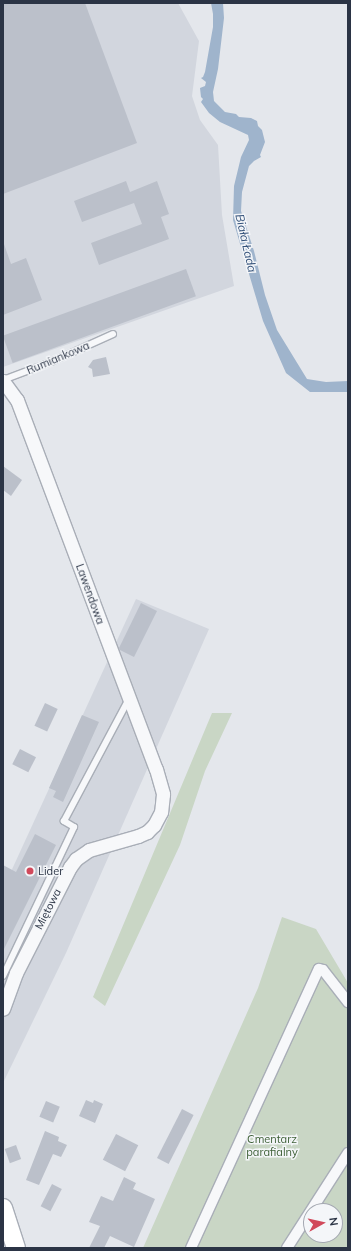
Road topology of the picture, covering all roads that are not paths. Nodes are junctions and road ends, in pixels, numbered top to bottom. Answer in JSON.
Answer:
{"nodes":[{"id":1,"x":113,"y":334,"type":"dead end"},
{"id":2,"x":3,"y":381,"type":"edge"},
{"id":3,"x":129,"y":699,"type":"junction"},
{"id":4,"x":161,"y":812,"type":"joint"},
{"id":5,"x":3,"y":976,"type":"edge"},
{"id":6,"x":348,"y":1002,"type":"edge"},
{"id":7,"x":3,"y":1009,"type":"edge"},
{"id":8,"x":348,"y":1153,"type":"edge"},
{"id":9,"x":3,"y":1208,"type":"edge"},
{"id":10,"x":16,"y":1248,"type":"edge"},
{"id":11,"x":191,"y":1248,"type":"edge"},
{"id":12,"x":287,"y":1248,"type":"edge"}],
"edges":[{"from":1,"to":2,"type":"lane","name":"Rumiankowa"},
{"from":2,"to":3,"type":"street","name":"Lawendowa"},
{"from":3,"to":4,"type":"street","name":"Lawendowa"},
{"from":3,"to":5,"type":"lane"},
{"from":4,"to":7,"type":"street","name":"Miętowa"},
{"from":6,"to":11,"type":"street"},
{"from":8,"to":12,"type":"street"},
{"from":9,"to":10,"type":"main road"}]}
